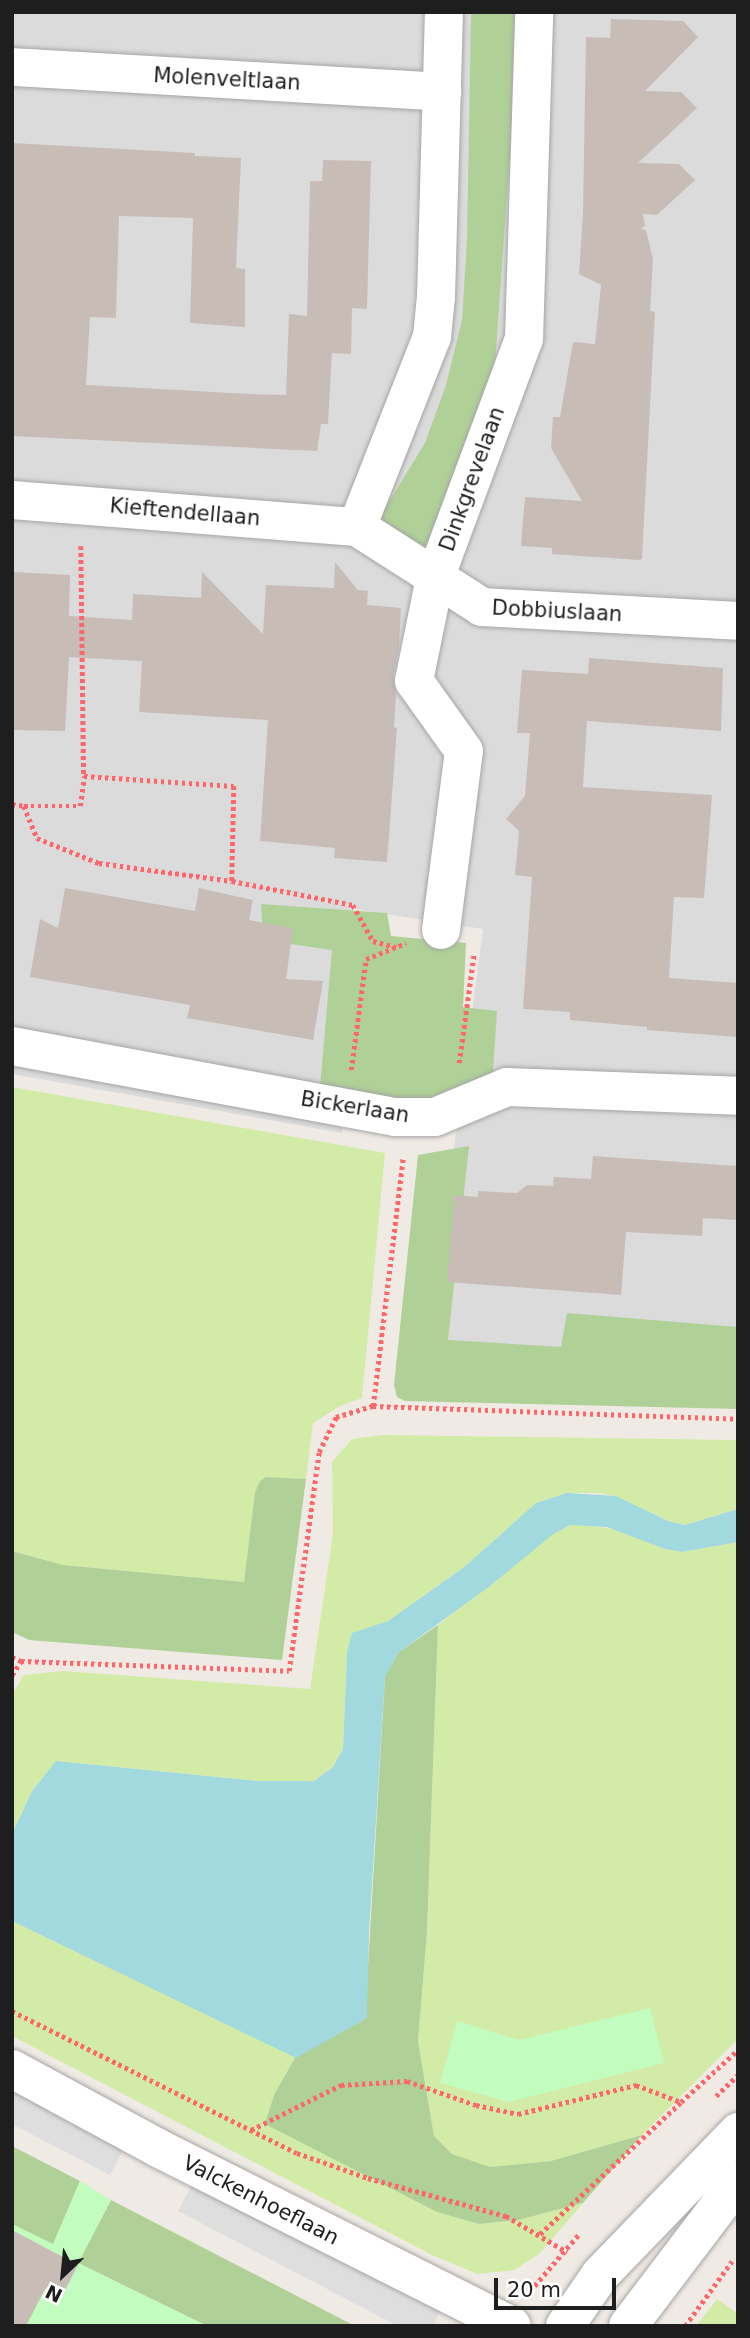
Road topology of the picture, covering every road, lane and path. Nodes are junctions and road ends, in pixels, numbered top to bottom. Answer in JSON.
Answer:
{"nodes":[{"id":1,"x":444,"y":12,"type":"edge"},
{"id":2,"x":534,"y":12,"type":"edge"},
{"id":3,"x":12,"y":67,"type":"edge"},
{"id":4,"x":442,"y":92,"type":"junction"},
{"id":5,"x":12,"y":500,"type":"edge"},
{"id":6,"x":80,"y":503,"type":"junction"},
{"id":7,"x":357,"y":527,"type":"junction"},
{"id":8,"x":435,"y":578,"type":"junction"},
{"id":9,"x":738,"y":621,"type":"edge"},
{"id":10,"x":84,"y":776,"type":"junction"},
{"id":11,"x":12,"y":804,"type":"edge"},
{"id":12,"x":24,"y":806,"type":"junction"},
{"id":13,"x":232,"y":881,"type":"junction"},
{"id":14,"x":441,"y":930,"type":"junction"},
{"id":15,"x":396,"y":947,"type":"junction"},
{"id":16,"x":12,"y":1046,"type":"edge"},
{"id":17,"x":738,"y":1096,"type":"edge"},
{"id":18,"x":344,"y":1108,"type":"junction"},
{"id":19,"x":453,"y":1109,"type":"junction"},
{"id":20,"x":407,"y":1117,"type":"junction"},
{"id":21,"x":373,"y":1406,"type":"junction"},
{"id":22,"x":738,"y":1419,"type":"edge"},
{"id":23,"x":12,"y":1657,"type":"edge"},
{"id":24,"x":20,"y":1661,"type":"junction"},
{"id":25,"x":12,"y":1675,"type":"edge"},
{"id":26,"x":12,"y":2011,"type":"edge"},
{"id":27,"x":738,"y":2050,"type":"edge"},
{"id":28,"x":12,"y":2069,"type":"edge"},
{"id":29,"x":681,"y":2102,"type":"junction"},
{"id":30,"x":251,"y":2130,"type":"junction"},
{"id":31,"x":738,"y":2132,"type":"edge"},
{"id":32,"x":738,"y":2181,"type":"edge"},
{"id":33,"x":540,"y":2234,"type":"junction"},
{"id":34,"x":738,"y":2253,"type":"edge"},
{"id":35,"x":600,"y":2275,"type":"junction"},
{"id":36,"x":512,"y":2326,"type":"edge"},
{"id":37,"x":565,"y":2326,"type":"edge"},
{"id":38,"x":628,"y":2326,"type":"edge"},
{"id":39,"x":685,"y":2326,"type":"edge"}],
"edges":[{"from":1,"to":4,"type":"street"},
{"from":2,"to":8,"type":"street","name":"Dinkgrevelaan"},
{"from":3,"to":4,"type":"street","name":"Molenveltlaan"},
{"from":4,"to":7,"type":"street"},
{"from":5,"to":6,"type":"street","name":"Kieftendellaan"},
{"from":6,"to":7,"type":"street","name":"Kieftendellaan"},
{"from":6,"to":10,"type":"path"},
{"from":7,"to":8,"type":"street","name":"Dobbiuslaan"},
{"from":8,"to":9,"type":"street","name":"Dobbiuslaan"},
{"from":8,"to":14,"type":"street","name":"Dinkgrevelaan"},
{"from":10,"to":12,"type":"path"},
{"from":10,"to":13,"type":"path"},
{"from":11,"to":12,"type":"path"},
{"from":12,"to":13,"type":"path"},
{"from":13,"to":15,"type":"path"},
{"from":14,"to":15,"type":"path"},
{"from":14,"to":19,"type":"path"},
{"from":15,"to":18,"type":"path"},
{"from":16,"to":18,"type":"street","name":"Bickerlaan"},
{"from":17,"to":19,"type":"street","name":"Bickerlaan"},
{"from":18,"to":20,"type":"street","name":"Bickerlaan"},
{"from":19,"to":20,"type":"street","name":"Bickerlaan"},
{"from":20,"to":21,"type":"path"},
{"from":21,"to":22,"type":"path"},
{"from":21,"to":24,"type":"path"},
{"from":23,"to":24,"type":"path"},
{"from":24,"to":25,"type":"path"},
{"from":26,"to":30,"type":"path"},
{"from":27,"to":29,"type":"path"},
{"from":28,"to":36,"type":"street","name":"Valckenhoeflaan"},
{"from":29,"to":30,"type":"path"},
{"from":29,"to":33,"type":"path"},
{"from":30,"to":33,"type":"path"},
{"from":31,"to":35,"type":"street"},
{"from":32,"to":38,"type":"street"},
{"from":33,"to":35,"type":"path"},
{"from":34,"to":39,"type":"path"},
{"from":35,"to":37,"type":"street"}]}
